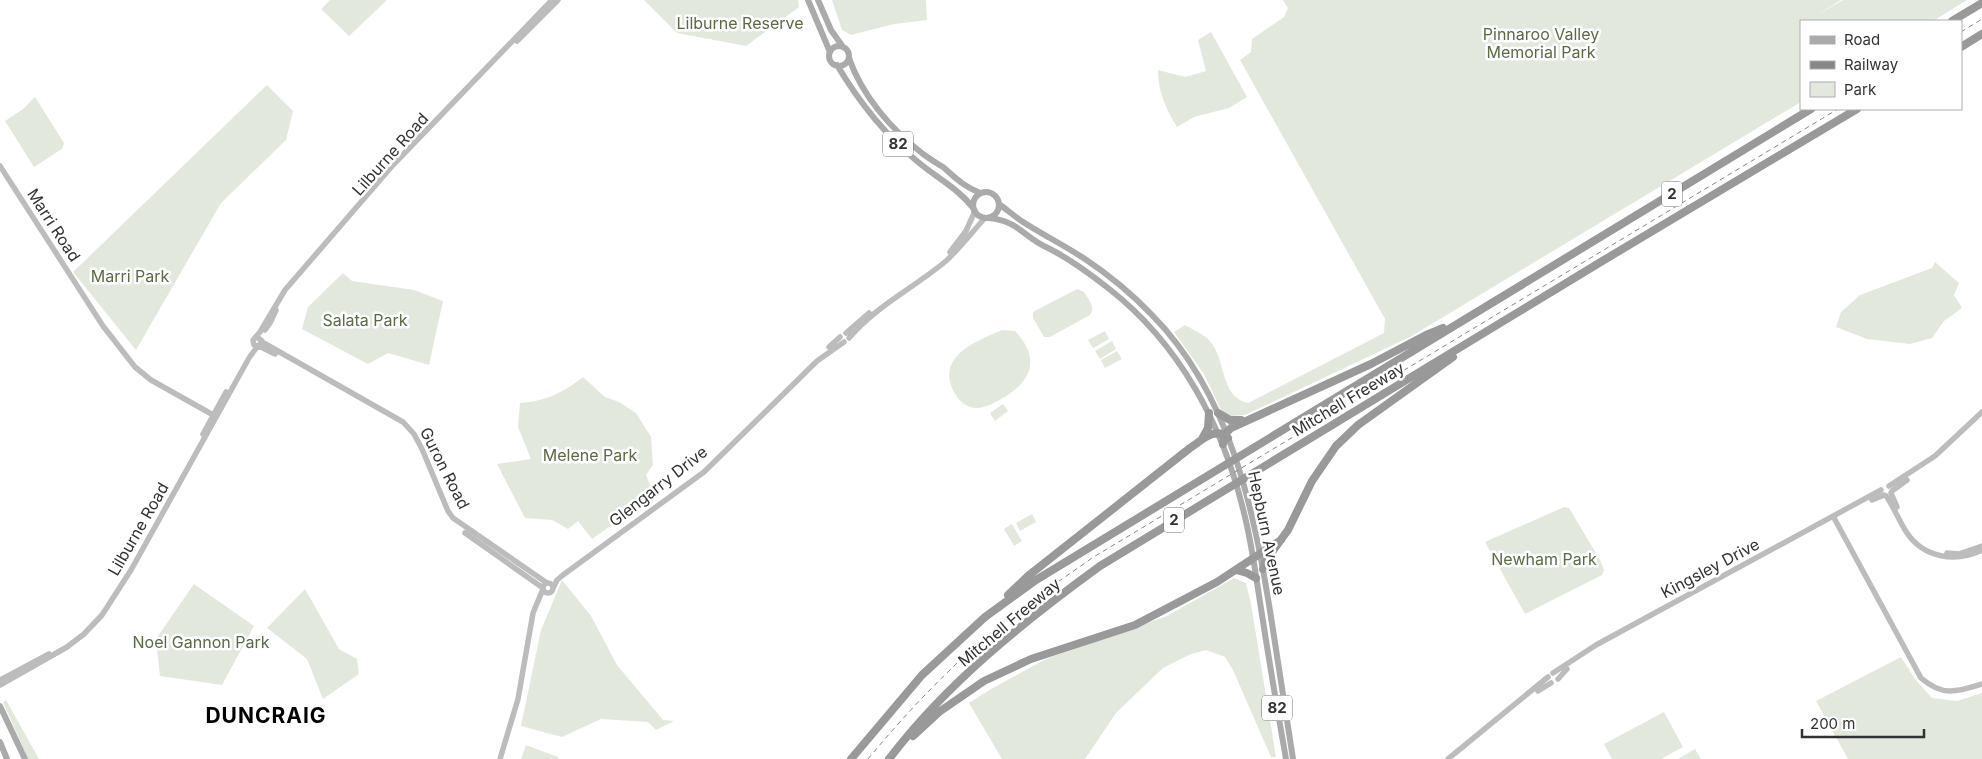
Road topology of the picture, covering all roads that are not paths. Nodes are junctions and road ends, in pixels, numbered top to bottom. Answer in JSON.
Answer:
{"nodes":[{"id":1,"x":552,"y":0,"type":"edge"},
{"id":2,"x":558,"y":0,"type":"edge"},
{"id":3,"x":808,"y":0,"type":"edge"},
{"id":4,"x":818,"y":0,"type":"edge"},
{"id":5,"x":1982,"y":3,"type":"edge"},
{"id":6,"x":1954,"y":20,"type":"edge"},
{"id":7,"x":1982,"y":34,"type":"edge"},
{"id":8,"x":1962,"y":46,"type":"edge"},
{"id":9,"x":844,"y":47,"type":"junction"},
{"id":10,"x":830,"y":52,"type":"junction"},
{"id":11,"x":849,"y":58,"type":"junction"},
{"id":12,"x":837,"y":65,"type":"junction"},
{"id":13,"x":1809,"y":110,"type":"edge"},
{"id":14,"x":1855,"y":110,"type":"edge"},
{"id":15,"x":0,"y":166,"type":"edge"},
{"id":16,"x":980,"y":194,"type":"junction"},
{"id":17,"x":999,"y":204,"type":"junction"},
{"id":18,"x":974,"y":210,"type":"junction"},
{"id":19,"x":987,"y":218,"type":"junction"},
{"id":20,"x":1468,"y":318,"type":"junction"},
{"id":21,"x":1495,"y":326,"type":"junction"},
{"id":22,"x":848,"y":335,"type":"junction"},
{"id":23,"x":842,"y":339,"type":"junction"},
{"id":24,"x":258,"y":343,"type":"junction"},
{"id":25,"x":1982,"y":412,"type":"edge"},
{"id":26,"x":1209,"y":413,"type":"junction"},
{"id":27,"x":1218,"y":414,"type":"junction"},
{"id":28,"x":215,"y":416,"type":"junction"},
{"id":29,"x":1253,"y":417,"type":"junction"},
{"id":30,"x":1982,"y":418,"type":"edge"},
{"id":31,"x":1224,"y":436,"type":"junction"},
{"id":32,"x":1201,"y":441,"type":"junction"},
{"id":33,"x":1887,"y":492,"type":"junction"},
{"id":34,"x":1833,"y":518,"type":"junction"},
{"id":35,"x":1281,"y":540,"type":"junction"},
{"id":36,"x":1982,"y":546,"type":"edge"},
{"id":37,"x":1982,"y":550,"type":"edge"},
{"id":38,"x":1261,"y":555,"type":"junction"},
{"id":39,"x":1253,"y":560,"type":"junction"},
{"id":40,"x":1263,"y":569,"type":"junction"},
{"id":41,"x":1236,"y":570,"type":"junction"},
{"id":42,"x":1256,"y":578,"type":"junction"},
{"id":43,"x":546,"y":587,"type":"junction"},
{"id":44,"x":553,"y":588,"type":"joint"},
{"id":45,"x":985,"y":617,"type":"junction"},
{"id":46,"x":1280,"y":672,"type":"junction"},
{"id":47,"x":1551,"y":678,"type":"junction"},
{"id":48,"x":0,"y":680,"type":"edge"},
{"id":49,"x":1982,"y":684,"type":"edge"},
{"id":50,"x":0,"y":685,"type":"edge"},
{"id":51,"x":1276,"y":700,"type":"junction"},
{"id":52,"x":0,"y":706,"type":"edge"},
{"id":53,"x":0,"y":742,"type":"edge"},
{"id":54,"x":7,"y":759,"type":"edge"},
{"id":55,"x":25,"y":759,"type":"edge"},
{"id":56,"x":501,"y":759,"type":"edge"},
{"id":57,"x":851,"y":759,"type":"edge"},
{"id":58,"x":890,"y":759,"type":"edge"},
{"id":59,"x":1286,"y":759,"type":"edge"},
{"id":60,"x":1293,"y":759,"type":"edge"},
{"id":61,"x":1448,"y":759,"type":"edge"},
{"id":62,"x":1453,"y":759,"type":"edge"}],
"edges":[{"from":1,"to":24,"type":"street","name":"Lilburne Road"},
{"from":2,"to":24,"type":"street","name":"Lilburne Road"},
{"from":3,"to":10,"type":"main road"},
{"from":4,"to":9,"type":"main road"},
{"from":5,"to":6,"type":"highway"},
{"from":7,"to":8,"type":"highway"},
{"from":9,"to":10,"type":"main road"},
{"from":9,"to":11,"type":"main road"},
{"from":10,"to":12,"type":"main road"},
{"from":11,"to":12,"type":"main road"},
{"from":11,"to":16,"type":"main road","number":"82"},
{"from":12,"to":18,"type":"main road","number":"82"},
{"from":13,"to":20,"type":"highway","name":"Mitchell Freeway","number":"2"},
{"from":14,"to":21,"type":"highway","name":"Mitchell Freeway","number":"2"},
{"from":15,"to":28,"type":"street","name":"Marri Road"},
{"from":16,"to":17,"type":"main road","number":"82"},
{"from":16,"to":18,"type":"main road"},
{"from":17,"to":19,"type":"main road"},
{"from":17,"to":27,"type":"main road","name":"Hepburn Avenue","number":"82"},
{"from":18,"to":19,"type":"main road","number":"82"},
{"from":18,"to":22,"type":"street"},
{"from":19,"to":22,"type":"street"},
{"from":19,"to":26,"type":"main road","name":"Hepburn Avenue","number":"82"},
{"from":20,"to":29,"type":"highway"},
{"from":20,"to":45,"type":"highway","name":"Mitchell Freeway","number":"2"},
{"from":21,"to":35,"type":"highway"},
{"from":21,"to":58,"type":"highway","name":"Mitchell Freeway","number":"2"},
{"from":22,"to":23,"type":"street"},
{"from":23,"to":43,"type":"street","name":"Glengarry Drive"},
{"from":23,"to":44,"type":"street","name":"Glengarry Drive"},
{"from":24,"to":28,"type":"street","name":"Lilburne Road"},
{"from":24,"to":43,"type":"street","name":"Guron Road"},
{"from":25,"to":33,"type":"street","name":"Kingsley Drive"},
{"from":26,"to":31,"type":"main road","name":"Hepburn Avenue","number":"82"},
{"from":26,"to":32,"type":"highway"},
{"from":27,"to":29,"type":"highway"},
{"from":27,"to":31,"type":"main road","name":"Hepburn Avenue","number":"82"},
{"from":28,"to":48,"type":"street","name":"Lilburne Road"},
{"from":28,"to":50,"type":"street","name":"Lilburne Road"},
{"from":29,"to":31,"type":"highway"},
{"from":30,"to":33,"type":"street","name":"Kingsley Drive"},
{"from":31,"to":32,"type":"highway"},
{"from":31,"to":38,"type":"main road","name":"Hepburn Avenue","number":"82"},
{"from":31,"to":39,"type":"main road","name":"Hepburn Avenue","number":"82"},
{"from":32,"to":45,"type":"highway"},
{"from":33,"to":34,"type":"street","name":"Kingsley Drive"},
{"from":33,"to":36,"type":"street"},
{"from":33,"to":37,"type":"street"},
{"from":34,"to":47,"type":"street","name":"Kingsley Drive"},
{"from":34,"to":47,"type":"street","name":"Kingsley Drive"},
{"from":34,"to":49,"type":"street"},
{"from":35,"to":38,"type":"highway"},
{"from":35,"to":40,"type":"highway"},
{"from":38,"to":39,"type":"highway"},
{"from":38,"to":40,"type":"main road","name":"Hepburn Avenue","number":"82"},
{"from":39,"to":41,"type":"highway"},
{"from":39,"to":42,"type":"main road","name":"Hepburn Avenue","number":"82"},
{"from":40,"to":46,"type":"main road","name":"Hepburn Avenue","number":"82"},
{"from":41,"to":42,"type":"highway"},
{"from":41,"to":58,"type":"highway"},
{"from":42,"to":51,"type":"main road","name":"Hepburn Avenue","number":"82"},
{"from":43,"to":44,"type":"street","name":"Guron Road"},
{"from":43,"to":56,"type":"street"},
{"from":45,"to":57,"type":"highway","name":"Mitchell Freeway","number":"2"},
{"from":46,"to":51,"type":"main road"},
{"from":46,"to":60,"type":"main road","name":"Hepburn Avenue","number":"82"},
{"from":47,"to":61,"type":"street","name":"Kingsley Drive"},
{"from":47,"to":62,"type":"street","name":"Kingsley Drive"},
{"from":51,"to":59,"type":"main road","name":"Hepburn Avenue","number":"82"},
{"from":52,"to":55,"type":"main road"},
{"from":53,"to":54,"type":"main road"}]}
